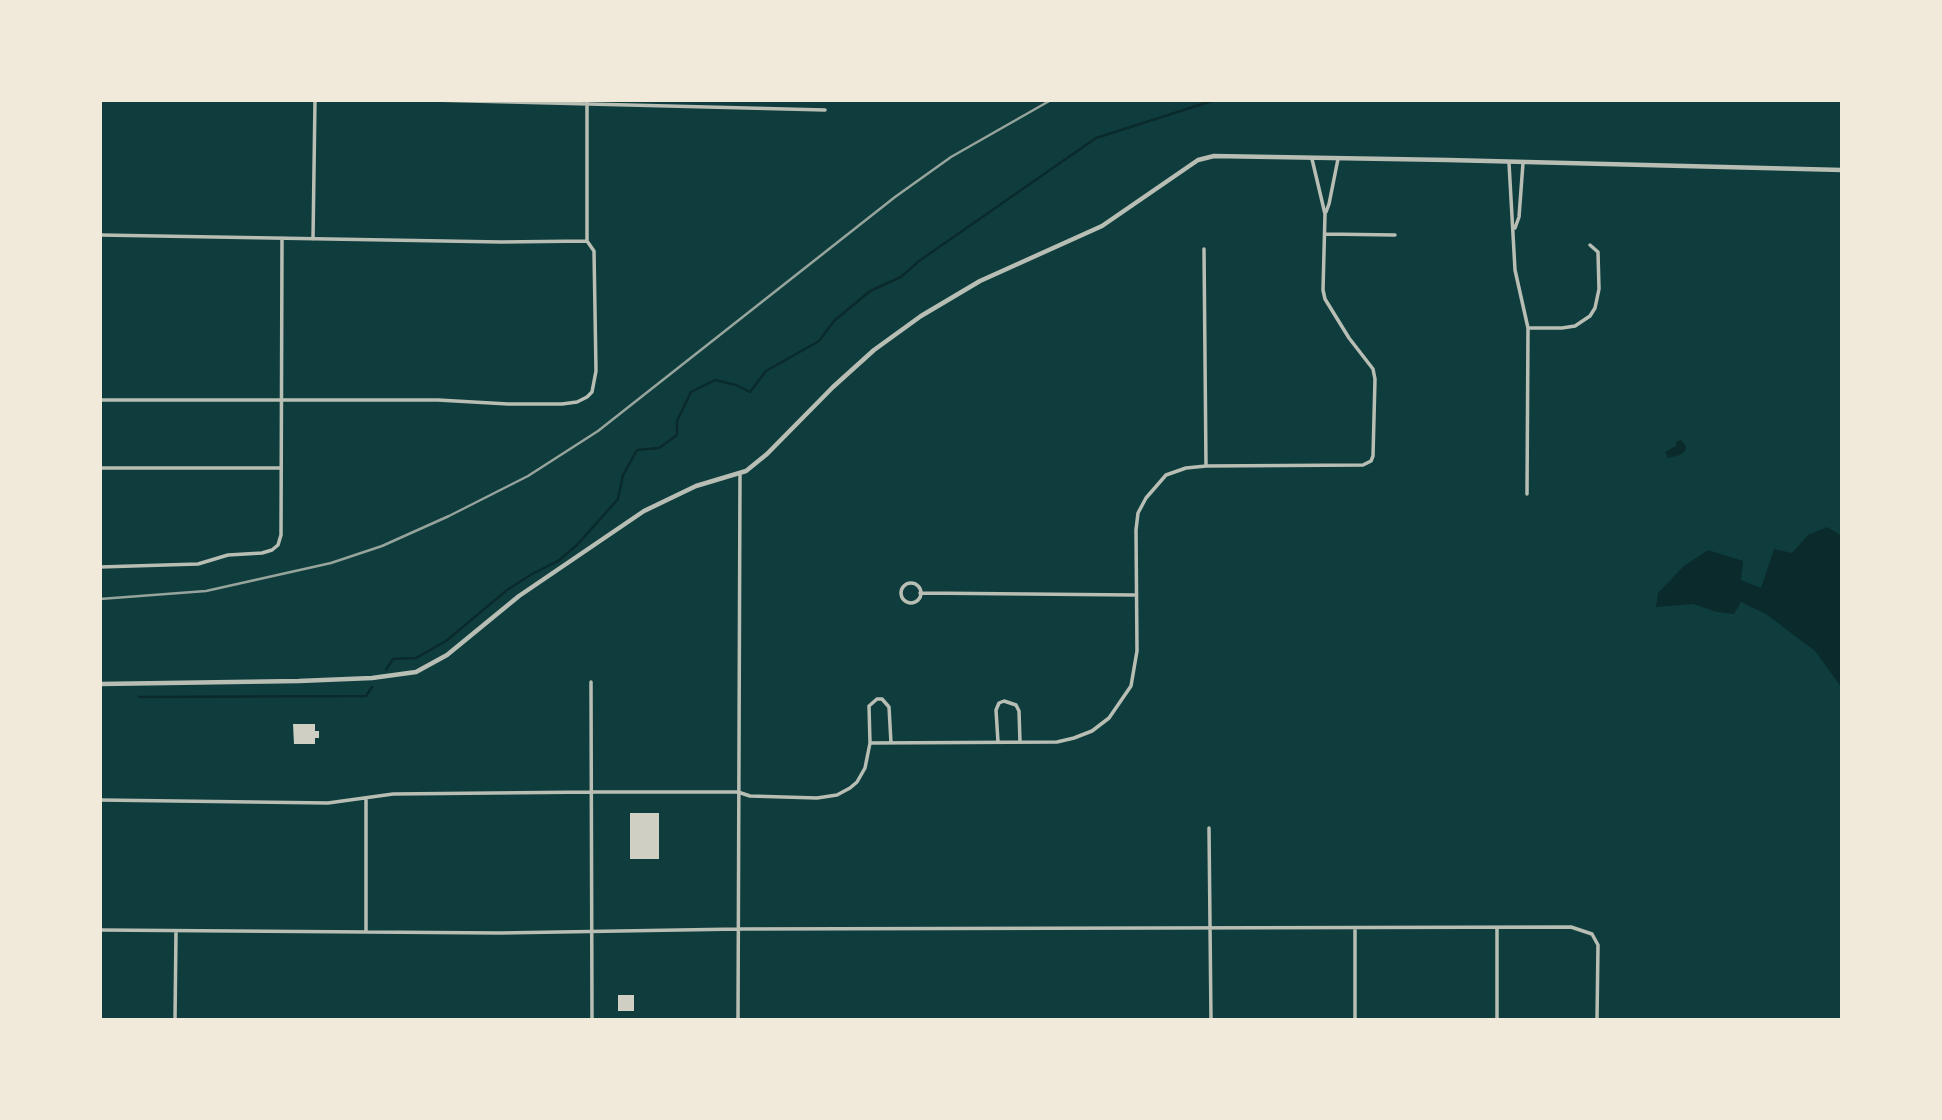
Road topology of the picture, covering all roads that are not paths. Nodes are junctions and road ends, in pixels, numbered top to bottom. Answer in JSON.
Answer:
{"nodes":[{"id":1,"x":315,"y":100,"type":"edge"},
{"id":2,"x":432,"y":100,"type":"edge"},
{"id":3,"x":587,"y":102,"type":"edge"},
{"id":4,"x":825,"y":110,"type":"dead end"},
{"id":5,"x":1312,"y":159,"type":"junction"},
{"id":6,"x":1338,"y":159,"type":"junction"},
{"id":7,"x":1509,"y":163,"type":"junction"},
{"id":8,"x":1523,"y":163,"type":"junction"},
{"id":9,"x":1842,"y":170,"type":"edge"},
{"id":10,"x":1325,"y":214,"type":"junction"},
{"id":11,"x":1515,"y":230,"type":"junction"},
{"id":12,"x":1325,"y":234,"type":"junction"},
{"id":13,"x":100,"y":235,"type":"edge"},
{"id":14,"x":1395,"y":235,"type":"dead end"},
{"id":15,"x":282,"y":238,"type":"junction"},
{"id":16,"x":313,"y":239,"type":"junction"},
{"id":17,"x":587,"y":242,"type":"junction"},
{"id":18,"x":1590,"y":244,"type":"dead end"},
{"id":19,"x":1204,"y":249,"type":"dead end"},
{"id":20,"x":1528,"y":328,"type":"junction"},
{"id":21,"x":100,"y":400,"type":"edge"},
{"id":22,"x":281,"y":400,"type":"junction"},
{"id":23,"x":1206,"y":466,"type":"junction"},
{"id":24,"x":100,"y":468,"type":"edge"},
{"id":25,"x":281,"y":468,"type":"junction"},
{"id":26,"x":740,"y":474,"type":"junction"},
{"id":27,"x":1527,"y":494,"type":"dead end"},
{"id":28,"x":100,"y":566,"type":"edge"},
{"id":29,"x":920,"y":593,"type":"junction"},
{"id":30,"x":1134,"y":595,"type":"junction"},
{"id":31,"x":590,"y":681,"type":"dead end"},
{"id":32,"x":100,"y":684,"type":"edge"},
{"id":33,"x":998,"y":742,"type":"junction"},
{"id":34,"x":1020,"y":742,"type":"junction"},
{"id":35,"x":870,"y":743,"type":"junction"},
{"id":36,"x":891,"y":743,"type":"junction"},
{"id":37,"x":593,"y":792,"type":"junction"},
{"id":38,"x":738,"y":792,"type":"junction"},
{"id":39,"x":366,"y":798,"type":"junction"},
{"id":40,"x":100,"y":800,"type":"edge"},
{"id":41,"x":1209,"y":828,"type":"dead end"},
{"id":42,"x":1355,"y":928,"type":"junction"},
{"id":43,"x":1497,"y":928,"type":"junction"},
{"id":44,"x":739,"y":929,"type":"junction"},
{"id":45,"x":1211,"y":929,"type":"junction"},
{"id":46,"x":100,"y":930,"type":"edge"},
{"id":47,"x":176,"y":931,"type":"junction"},
{"id":48,"x":366,"y":932,"type":"junction"},
{"id":49,"x":593,"y":933,"type":"junction"},
{"id":50,"x":175,"y":1020,"type":"edge"},
{"id":51,"x":592,"y":1020,"type":"edge"},
{"id":52,"x":738,"y":1020,"type":"edge"},
{"id":53,"x":1211,"y":1020,"type":"edge"},
{"id":54,"x":1355,"y":1020,"type":"edge"},
{"id":55,"x":1497,"y":1020,"type":"edge"},
{"id":56,"x":1597,"y":1020,"type":"edge"}],
"edges":[{"from":1,"to":16,"type":"street"},
{"from":2,"to":3,"type":"street"},
{"from":3,"to":4,"type":"street"},
{"from":3,"to":17,"type":"street"},
{"from":5,"to":6,"type":"street"},
{"from":5,"to":10,"type":"street"},
{"from":5,"to":26,"type":"street"},
{"from":6,"to":7,"type":"street"},
{"from":6,"to":10,"type":"street"},
{"from":7,"to":8,"type":"street"},
{"from":7,"to":11,"type":"street"},
{"from":8,"to":9,"type":"street"},
{"from":8,"to":11,"type":"street"},
{"from":10,"to":12,"type":"street"},
{"from":11,"to":20,"type":"street"},
{"from":12,"to":14,"type":"street"},
{"from":12,"to":23,"type":"street"},
{"from":13,"to":15,"type":"street"},
{"from":15,"to":16,"type":"street"},
{"from":15,"to":22,"type":"street"},
{"from":16,"to":17,"type":"street"},
{"from":17,"to":22,"type":"street"},
{"from":18,"to":20,"type":"street"},
{"from":19,"to":23,"type":"street"},
{"from":20,"to":27,"type":"street"},
{"from":21,"to":22,"type":"street"},
{"from":22,"to":25,"type":"street"},
{"from":23,"to":30,"type":"street"},
{"from":24,"to":25,"type":"street"},
{"from":25,"to":28,"type":"street"},
{"from":26,"to":32,"type":"street"},
{"from":26,"to":38,"type":"street"},
{"from":29,"to":29,"type":"street"},
{"from":29,"to":30,"type":"street"},
{"from":30,"to":34,"type":"street"},
{"from":31,"to":37,"type":"street"},
{"from":33,"to":34,"type":"street"},
{"from":33,"to":34,"type":"street"},
{"from":33,"to":36,"type":"street"},
{"from":35,"to":36,"type":"street"},
{"from":35,"to":36,"type":"street"},
{"from":35,"to":38,"type":"street"},
{"from":37,"to":38,"type":"street"},
{"from":37,"to":39,"type":"street"},
{"from":37,"to":49,"type":"street"},
{"from":38,"to":44,"type":"street"},
{"from":39,"to":40,"type":"street"},
{"from":39,"to":48,"type":"street"},
{"from":41,"to":45,"type":"street"},
{"from":42,"to":43,"type":"street"},
{"from":42,"to":45,"type":"street"},
{"from":42,"to":54,"type":"street"},
{"from":43,"to":55,"type":"street"},
{"from":43,"to":56,"type":"street"},
{"from":44,"to":45,"type":"street"},
{"from":44,"to":49,"type":"street"},
{"from":44,"to":52,"type":"street"},
{"from":45,"to":53,"type":"street"},
{"from":46,"to":47,"type":"street"},
{"from":47,"to":48,"type":"street"},
{"from":47,"to":50,"type":"street"},
{"from":48,"to":49,"type":"street"},
{"from":49,"to":51,"type":"street"}]}
